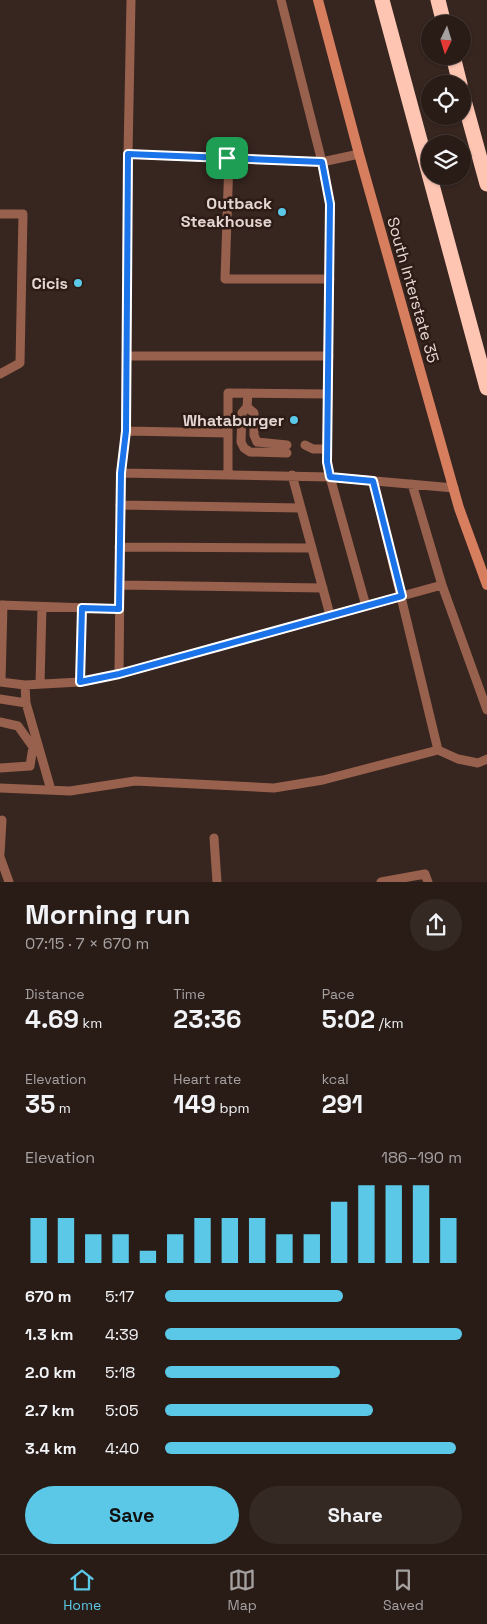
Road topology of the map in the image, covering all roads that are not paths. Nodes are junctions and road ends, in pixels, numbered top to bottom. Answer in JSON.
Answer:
{"nodes":[{"id":1,"x":131,"y":0,"type":"edge"},
{"id":2,"x":281,"y":0,"type":"edge"},
{"id":3,"x":318,"y":0,"type":"edge"},
{"id":4,"x":382,"y":0,"type":"edge"},
{"id":5,"x":438,"y":0,"type":"edge"},
{"id":6,"x":442,"y":15,"type":"edge"},
{"id":7,"x":471,"y":125,"type":"edge"},
{"id":8,"x":128,"y":154,"type":"junction"},
{"id":9,"x":359,"y":154,"type":"junction"},
{"id":10,"x":229,"y":159,"type":"junction"},
{"id":11,"x":322,"y":162,"type":"junction"},
{"id":12,"x":487,"y":184,"type":"edge"},
{"id":13,"x":0,"y":214,"type":"edge"},
{"id":14,"x":330,"y":279,"type":"junction"},
{"id":15,"x":127,"y":356,"type":"junction"},
{"id":16,"x":329,"y":356,"type":"junction"},
{"id":17,"x":0,"y":374,"type":"edge"},
{"id":18,"x":487,"y":388,"type":"edge"},
{"id":19,"x":248,"y":393,"type":"junction"},
{"id":20,"x":328,"y":394,"type":"junction"},
{"id":21,"x":247,"y":407,"type":"junction"},
{"id":22,"x":126,"y":431,"type":"junction"},
{"id":23,"x":228,"y":433,"type":"junction"},
{"id":24,"x":308,"y":449,"type":"dead end"},
{"id":25,"x":327,"y":449,"type":"junction"},
{"id":26,"x":121,"y":473,"type":"junction"},
{"id":27,"x":228,"y":474,"type":"junction"},
{"id":28,"x":292,"y":475,"type":"junction"},
{"id":29,"x":330,"y":477,"type":"junction"},
{"id":30,"x":373,"y":481,"type":"junction"},
{"id":31,"x":412,"y":484,"type":"junction"},
{"id":32,"x":454,"y":488,"type":"junction"},
{"id":33,"x":120,"y":505,"type":"junction"},
{"id":34,"x":301,"y":508,"type":"junction"},
{"id":35,"x":119,"y":547,"type":"junction"},
{"id":36,"x":312,"y":548,"type":"junction"},
{"id":37,"x":442,"y":585,"type":"junction"},
{"id":38,"x":487,"y":585,"type":"edge"},
{"id":39,"x":119,"y":586,"type":"junction"},
{"id":40,"x":323,"y":588,"type":"junction"},
{"id":41,"x":402,"y":596,"type":"junction"},
{"id":42,"x":2,"y":606,"type":"edge"},
{"id":43,"x":366,"y":606,"type":"junction"},
{"id":44,"x":42,"y":607,"type":"junction"},
{"id":45,"x":82,"y":608,"type":"junction"},
{"id":46,"x":119,"y":609,"type":"junction"},
{"id":47,"x":330,"y":615,"type":"junction"},
{"id":48,"x":119,"y":674,"type":"junction"},
{"id":49,"x":1,"y":682,"type":"edge"},
{"id":50,"x":80,"y":682,"type":"junction"},
{"id":51,"x":40,"y":684,"type":"junction"},
{"id":52,"x":25,"y":685,"type":"junction"},
{"id":53,"x":0,"y":699,"type":"edge"},
{"id":54,"x":26,"y":703,"type":"junction"},
{"id":55,"x":487,"y":710,"type":"edge"},
{"id":56,"x":0,"y":722,"type":"edge"},
{"id":57,"x":438,"y":750,"type":"junction"},
{"id":58,"x":487,"y":759,"type":"edge"},
{"id":59,"x":0,"y":768,"type":"edge"},
{"id":60,"x":0,"y":788,"type":"edge"},
{"id":61,"x":51,"y":790,"type":"junction"},
{"id":62,"x":2,"y":820,"type":"dead end"},
{"id":63,"x":214,"y":838,"type":"dead end"},
{"id":64,"x":0,"y":856,"type":"edge"},
{"id":65,"x":9,"y":882,"type":"edge"},
{"id":66,"x":217,"y":882,"type":"edge"},
{"id":67,"x":381,"y":882,"type":"edge"},
{"id":68,"x":428,"y":882,"type":"edge"}],
"edges":[{"from":1,"to":8,"type":"lane"},
{"from":2,"to":11,"type":"lane"},
{"from":3,"to":9,"type":"main road","name":"South Interstate 35"},
{"from":4,"to":18,"type":"highway"},
{"from":5,"to":6,"type":"highway"},
{"from":7,"to":12,"type":"highway"},
{"from":8,"to":10,"type":"lane"},
{"from":8,"to":15,"type":"lane"},
{"from":9,"to":11,"type":"lane"},
{"from":9,"to":32,"type":"main road","name":"South Interstate 35"},
{"from":10,"to":11,"type":"lane"},
{"from":10,"to":14,"type":"lane"},
{"from":11,"to":14,"type":"lane"},
{"from":13,"to":17,"type":"lane"},
{"from":14,"to":16,"type":"lane"},
{"from":15,"to":16,"type":"lane"},
{"from":15,"to":22,"type":"lane"},
{"from":16,"to":20,"type":"lane"},
{"from":19,"to":20,"type":"lane"},
{"from":19,"to":21,"type":"lane"},
{"from":19,"to":23,"type":"lane"},
{"from":20,"to":25,"type":"lane"},
{"from":21,"to":21,"type":"lane"},
{"from":22,"to":23,"type":"lane"},
{"from":22,"to":26,"type":"lane"},
{"from":23,"to":27,"type":"lane"},
{"from":24,"to":25,"type":"lane"},
{"from":25,"to":29,"type":"lane"},
{"from":26,"to":27,"type":"lane"},
{"from":26,"to":33,"type":"lane"},
{"from":27,"to":28,"type":"lane"},
{"from":28,"to":29,"type":"lane"},
{"from":28,"to":34,"type":"lane"},
{"from":29,"to":30,"type":"lane"},
{"from":29,"to":43,"type":"lane"},
{"from":30,"to":31,"type":"lane"},
{"from":30,"to":41,"type":"lane"},
{"from":31,"to":32,"type":"lane"},
{"from":31,"to":37,"type":"lane"},
{"from":32,"to":38,"type":"main road","name":"South Interstate 35"},
{"from":33,"to":34,"type":"lane"},
{"from":33,"to":35,"type":"lane"},
{"from":34,"to":36,"type":"lane"},
{"from":35,"to":36,"type":"lane"},
{"from":35,"to":39,"type":"lane"},
{"from":36,"to":40,"type":"lane"},
{"from":37,"to":41,"type":"lane"},
{"from":37,"to":55,"type":"lane"},
{"from":39,"to":40,"type":"lane"},
{"from":39,"to":46,"type":"lane"},
{"from":40,"to":47,"type":"lane"},
{"from":41,"to":43,"type":"lane"},
{"from":41,"to":57,"type":"lane"},
{"from":42,"to":44,"type":"lane"},
{"from":42,"to":49,"type":"lane"},
{"from":43,"to":47,"type":"lane"},
{"from":44,"to":45,"type":"lane"},
{"from":44,"to":51,"type":"lane"},
{"from":45,"to":46,"type":"lane"},
{"from":45,"to":50,"type":"lane"},
{"from":46,"to":48,"type":"lane"},
{"from":47,"to":48,"type":"lane"},
{"from":48,"to":50,"type":"lane"},
{"from":49,"to":52,"type":"lane"},
{"from":50,"to":51,"type":"lane"},
{"from":51,"to":52,"type":"lane"},
{"from":52,"to":54,"type":"lane"},
{"from":53,"to":54,"type":"lane"},
{"from":54,"to":61,"type":"lane"},
{"from":56,"to":59,"type":"lane"},
{"from":57,"to":58,"type":"lane"},
{"from":57,"to":61,"type":"lane"},
{"from":60,"to":61,"type":"lane"},
{"from":62,"to":64,"type":"lane"},
{"from":63,"to":66,"type":"lane"},
{"from":64,"to":65,"type":"lane"},
{"from":67,"to":68,"type":"lane"}]}
